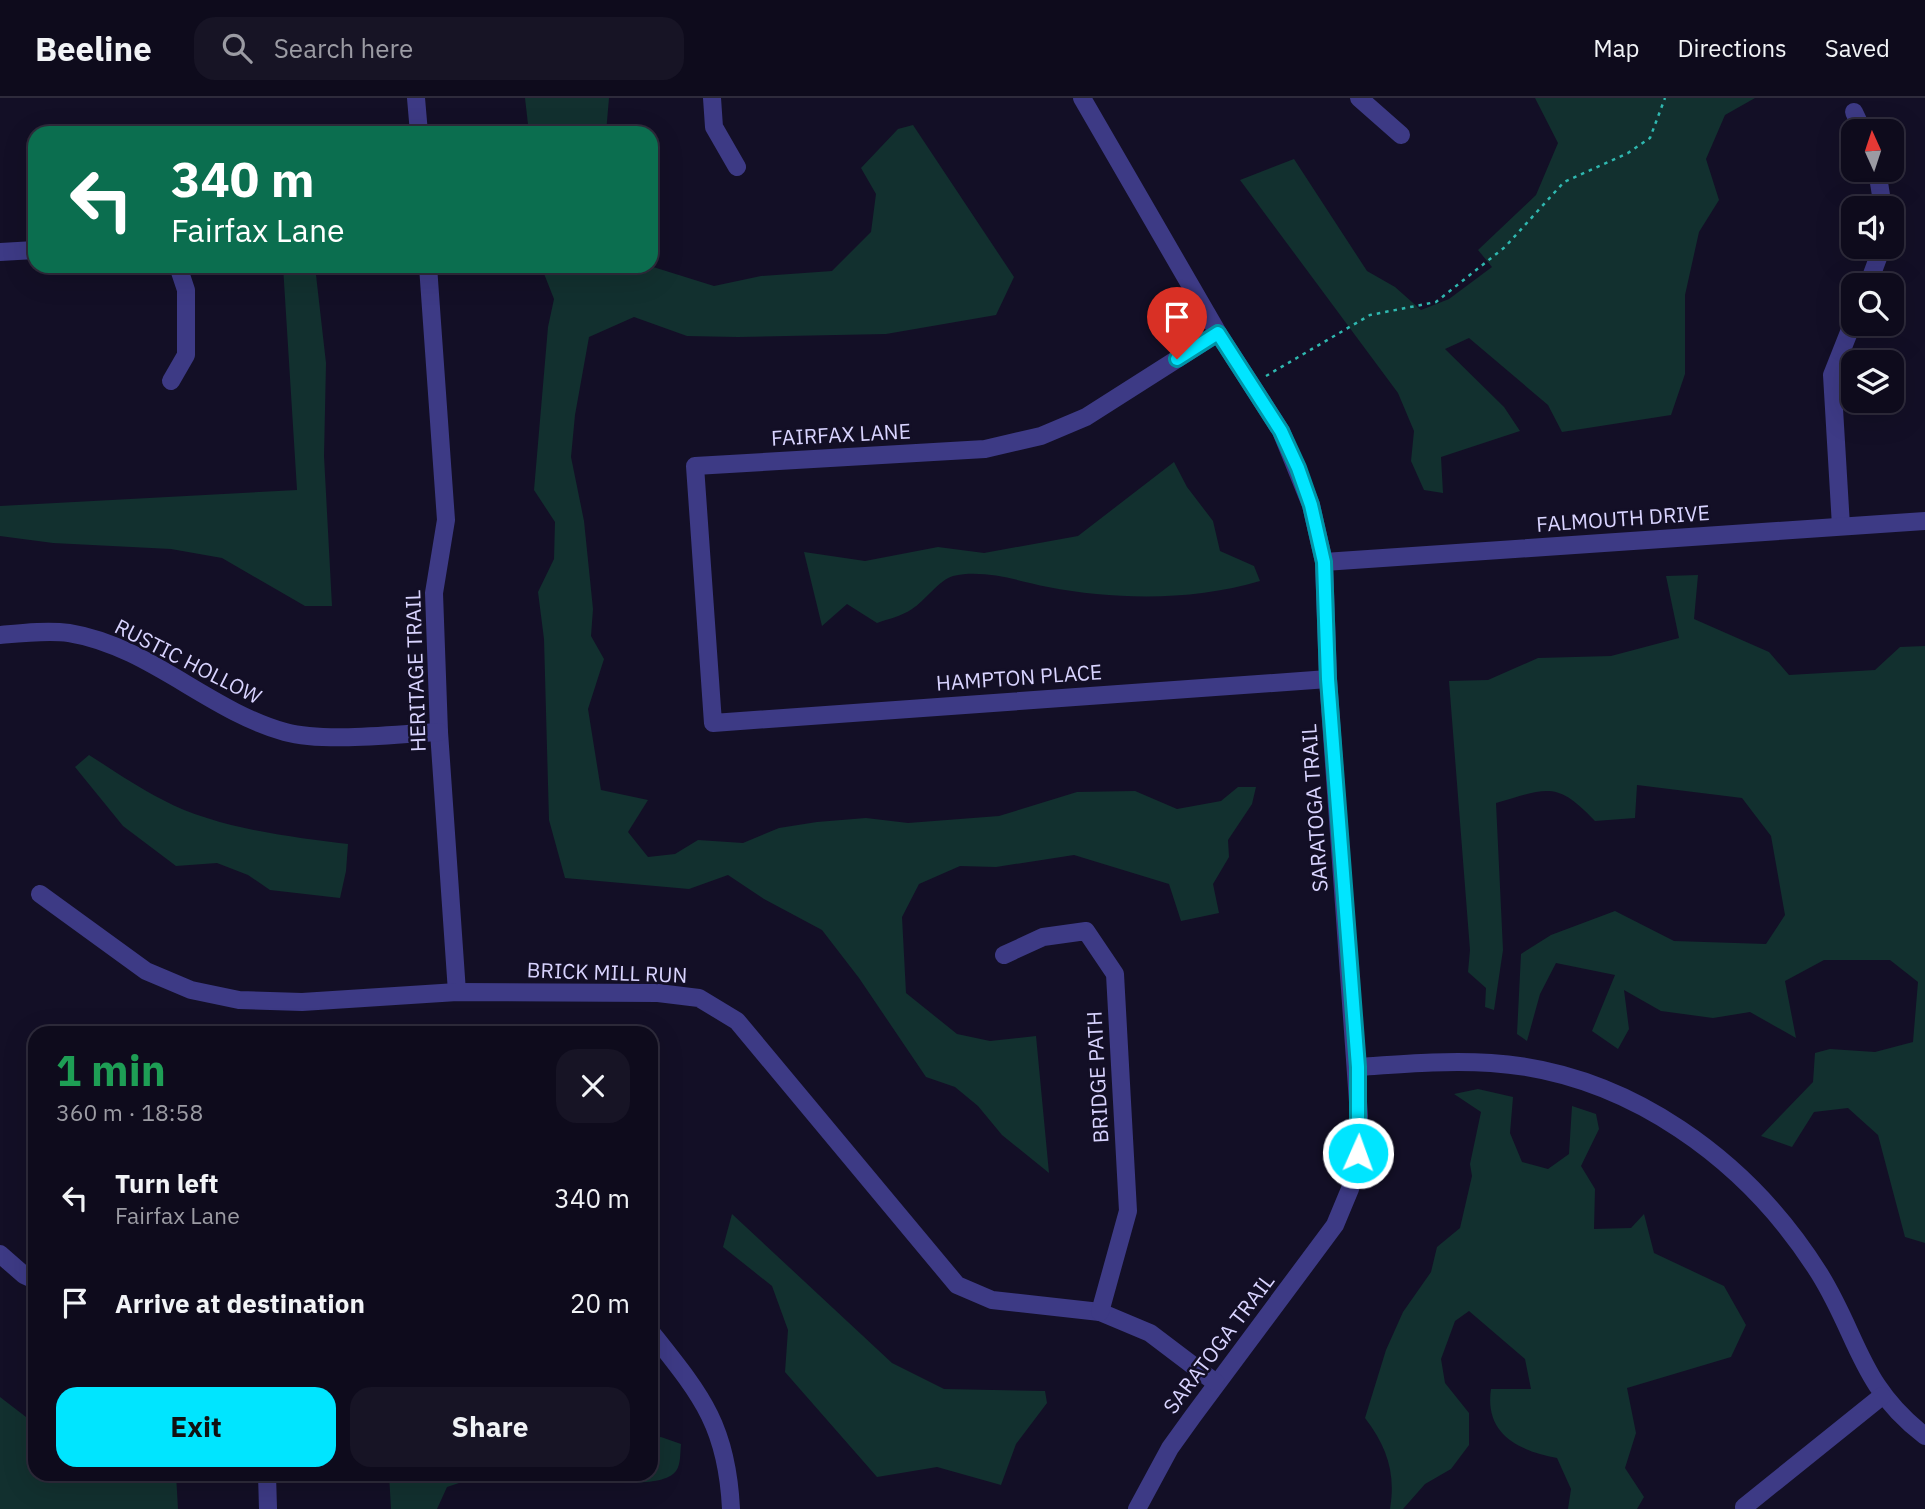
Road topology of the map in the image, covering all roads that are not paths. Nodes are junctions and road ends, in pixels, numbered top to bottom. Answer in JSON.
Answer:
{"nodes":[{"id":1,"x":416,"y":98,"type":"edge"},
{"id":2,"x":712,"y":98,"type":"edge"},
{"id":3,"x":1359,"y":98,"type":"edge"},
{"id":4,"x":1088,"y":100,"type":"edge"},
{"id":5,"x":1854,"y":112,"type":"dead end"},
{"id":6,"x":1857,"y":119,"type":"edge"},
{"id":7,"x":418,"y":126,"type":"edge"},
{"id":8,"x":1401,"y":135,"type":"dead end"},
{"id":9,"x":737,"y":167,"type":"dead end"},
{"id":10,"x":28,"y":250,"type":"edge"},
{"id":11,"x":0,"y":252,"type":"edge"},
{"id":12,"x":180,"y":273,"type":"edge"},
{"id":13,"x":428,"y":273,"type":"edge"},
{"id":14,"x":1218,"y":333,"type":"junction"},
{"id":15,"x":1847,"y":336,"type":"edge"},
{"id":16,"x":171,"y":381,"type":"dead end"},
{"id":17,"x":1925,"y":522,"type":"edge"},
{"id":18,"x":1841,"y":526,"type":"junction"},
{"id":19,"x":1324,"y":562,"type":"junction"},
{"id":20,"x":0,"y":635,"type":"edge"},
{"id":21,"x":1328,"y":679,"type":"junction"},
{"id":22,"x":713,"y":723,"type":"joint"},
{"id":23,"x":439,"y":732,"type":"junction"},
{"id":24,"x":40,"y":894,"type":"dead end"},
{"id":25,"x":1004,"y":955,"type":"dead end"},
{"id":26,"x":457,"y":992,"type":"junction"},
{"id":27,"x":1358,"y":1067,"type":"junction"},
{"id":28,"x":0,"y":1254,"type":"edge"},
{"id":29,"x":28,"y":1277,"type":"edge"},
{"id":30,"x":1100,"y":1312,"type":"junction"},
{"id":31,"x":658,"y":1341,"type":"edge"},
{"id":32,"x":1216,"y":1383,"type":"junction"},
{"id":33,"x":1882,"y":1396,"type":"junction"},
{"id":34,"x":1925,"y":1436,"type":"edge"},
{"id":35,"x":267,"y":1481,"type":"edge"},
{"id":36,"x":1744,"y":1507,"type":"edge"},
{"id":37,"x":268,"y":1509,"type":"edge"},
{"id":38,"x":731,"y":1509,"type":"edge"},
{"id":39,"x":1136,"y":1509,"type":"edge"}],
"edges":[{"from":1,"to":7,"type":"street"},
{"from":2,"to":9,"type":"street"},
{"from":3,"to":8,"type":"street"},
{"from":4,"to":14,"type":"street","name":"SARATOGA TRAIL"},
{"from":5,"to":6,"type":"street"},
{"from":10,"to":11,"type":"street"},
{"from":12,"to":16,"type":"street"},
{"from":13,"to":23,"type":"street","name":"HERITAGE TRAIL"},
{"from":14,"to":19,"type":"street","name":"SARATOGA TRAIL"},
{"from":14,"to":22,"type":"street","name":"FAIRFAX LANE"},
{"from":15,"to":18,"type":"street"},
{"from":17,"to":18,"type":"street","name":"FALMOUTH DRIVE"},
{"from":18,"to":19,"type":"street","name":"FALMOUTH DRIVE"},
{"from":19,"to":21,"type":"street","name":"SARATOGA TRAIL"},
{"from":20,"to":23,"type":"street","name":"RUSTIC HOLLOW"},
{"from":21,"to":22,"type":"street","name":"HAMPTON PLACE"},
{"from":21,"to":27,"type":"street","name":"SARATOGA TRAIL"},
{"from":23,"to":26,"type":"street","name":"HERITAGE TRAIL"},
{"from":24,"to":26,"type":"street","name":"BRICK MILL RUN"},
{"from":25,"to":30,"type":"street","name":"BRIDGE PATH"},
{"from":26,"to":30,"type":"street","name":"BRICK MILL RUN"},
{"from":27,"to":32,"type":"street","name":"SARATOGA TRAIL"},
{"from":27,"to":33,"type":"street"},
{"from":28,"to":29,"type":"street"},
{"from":30,"to":32,"type":"street","name":"BRICK MILL RUN"},
{"from":31,"to":38,"type":"street"},
{"from":32,"to":39,"type":"street","name":"SARATOGA TRAIL"},
{"from":33,"to":34,"type":"street"},
{"from":33,"to":36,"type":"street"},
{"from":35,"to":37,"type":"street"}]}
